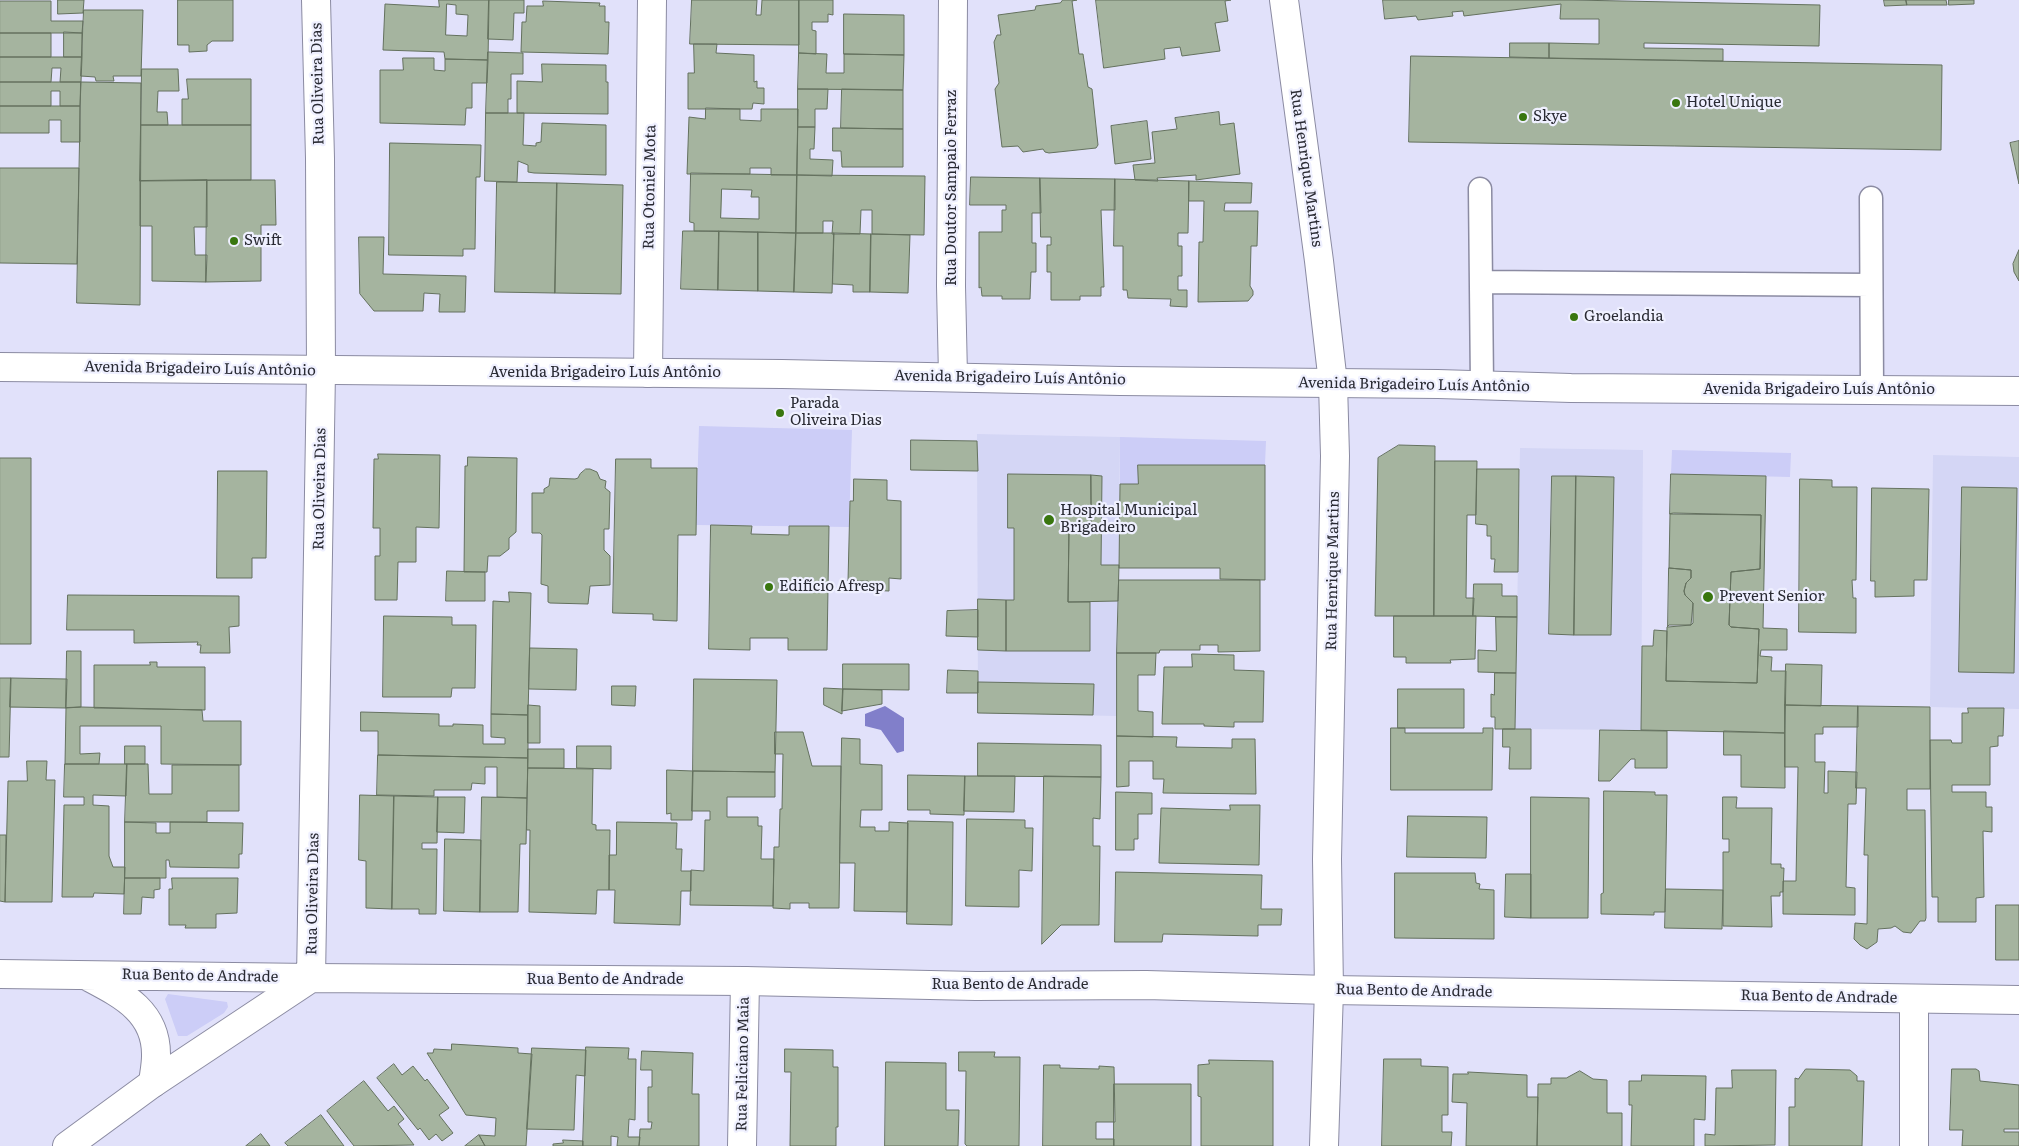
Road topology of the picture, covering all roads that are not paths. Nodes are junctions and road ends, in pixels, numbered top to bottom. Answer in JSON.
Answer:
{"nodes":[{"id":1,"x":316,"y":0,"type":"edge"},
{"id":2,"x":652,"y":0,"type":"edge"},
{"id":3,"x":953,"y":0,"type":"edge"},
{"id":4,"x":1284,"y":0,"type":"edge"},
{"id":5,"x":1480,"y":188,"type":"dead end"},
{"id":6,"x":1871,"y":198,"type":"dead end"},
{"id":7,"x":1481,"y":282,"type":"junction"},
{"id":8,"x":1871,"y":285,"type":"junction"},
{"id":9,"x":0,"y":367,"type":"edge"},
{"id":10,"x":322,"y":371,"type":"junction"},
{"id":11,"x":648,"y":373,"type":"junction"},
{"id":12,"x":953,"y":376,"type":"junction"},
{"id":13,"x":1333,"y":384,"type":"junction"},
{"id":14,"x":1482,"y":386,"type":"junction"},
{"id":15,"x":1872,"y":390,"type":"junction"},
{"id":16,"x":2019,"y":391,"type":"edge"},
{"id":17,"x":0,"y":974,"type":"edge"},
{"id":18,"x":83,"y":975,"type":"junction"},
{"id":19,"x":311,"y":978,"type":"junction"},
{"id":20,"x":745,"y":982,"type":"junction"},
{"id":21,"x":1329,"y":990,"type":"junction"},
{"id":22,"x":1914,"y":999,"type":"junction"},
{"id":23,"x":2019,"y":1000,"type":"edge"},
{"id":24,"x":153,"y":1083,"type":"junction"},
{"id":25,"x":68,"y":1146,"type":"edge"},
{"id":26,"x":742,"y":1146,"type":"edge"},
{"id":27,"x":1324,"y":1146,"type":"edge"},
{"id":28,"x":1914,"y":1146,"type":"edge"}],
"edges":[{"from":1,"to":10,"type":"street","name":"Rua Oliveira Dias"},
{"from":2,"to":11,"type":"street","name":"Rua Otoniel Mota"},
{"from":3,"to":12,"type":"street","name":"Rua Doutor Sampaio Ferraz"},
{"from":4,"to":13,"type":"street","name":"Rua Henrique Martins"},
{"from":5,"to":7,"type":"lane"},
{"from":6,"to":8,"type":"lane"},
{"from":7,"to":8,"type":"lane"},
{"from":7,"to":14,"type":"lane"},
{"from":8,"to":15,"type":"lane"},
{"from":9,"to":10,"type":"street","name":"Avenida Brigadeiro Luís Antônio"},
{"from":10,"to":11,"type":"street","name":"Avenida Brigadeiro Luís Antônio"},
{"from":10,"to":19,"type":"street","name":"Rua Oliveira Dias"},
{"from":11,"to":12,"type":"street","name":"Avenida Brigadeiro Luís Antônio"},
{"from":12,"to":13,"type":"street","name":"Avenida Brigadeiro Luís Antônio"},
{"from":13,"to":14,"type":"street","name":"Avenida Brigadeiro Luís Antônio"},
{"from":13,"to":21,"type":"street","name":"Rua Henrique Martins"},
{"from":14,"to":15,"type":"street","name":"Avenida Brigadeiro Luís Antônio"},
{"from":15,"to":16,"type":"street","name":"Avenida Brigadeiro Luís Antônio"},
{"from":17,"to":18,"type":"street","name":"Rua Bento de Andrade"},
{"from":18,"to":19,"type":"street","name":"Rua Bento de Andrade"},
{"from":18,"to":24,"type":"street"},
{"from":19,"to":20,"type":"street","name":"Rua Bento de Andrade"},
{"from":19,"to":24,"type":"street"},
{"from":20,"to":21,"type":"street","name":"Rua Bento de Andrade"},
{"from":20,"to":26,"type":"street","name":"Rua Feliciano Maia"},
{"from":21,"to":22,"type":"street","name":"Rua Bento de Andrade"},
{"from":21,"to":27,"type":"street","name":"Rua Henrique Martins"},
{"from":22,"to":23,"type":"street","name":"Rua Bento de Andrade"},
{"from":22,"to":28,"type":"street"},
{"from":24,"to":25,"type":"street"}]}
